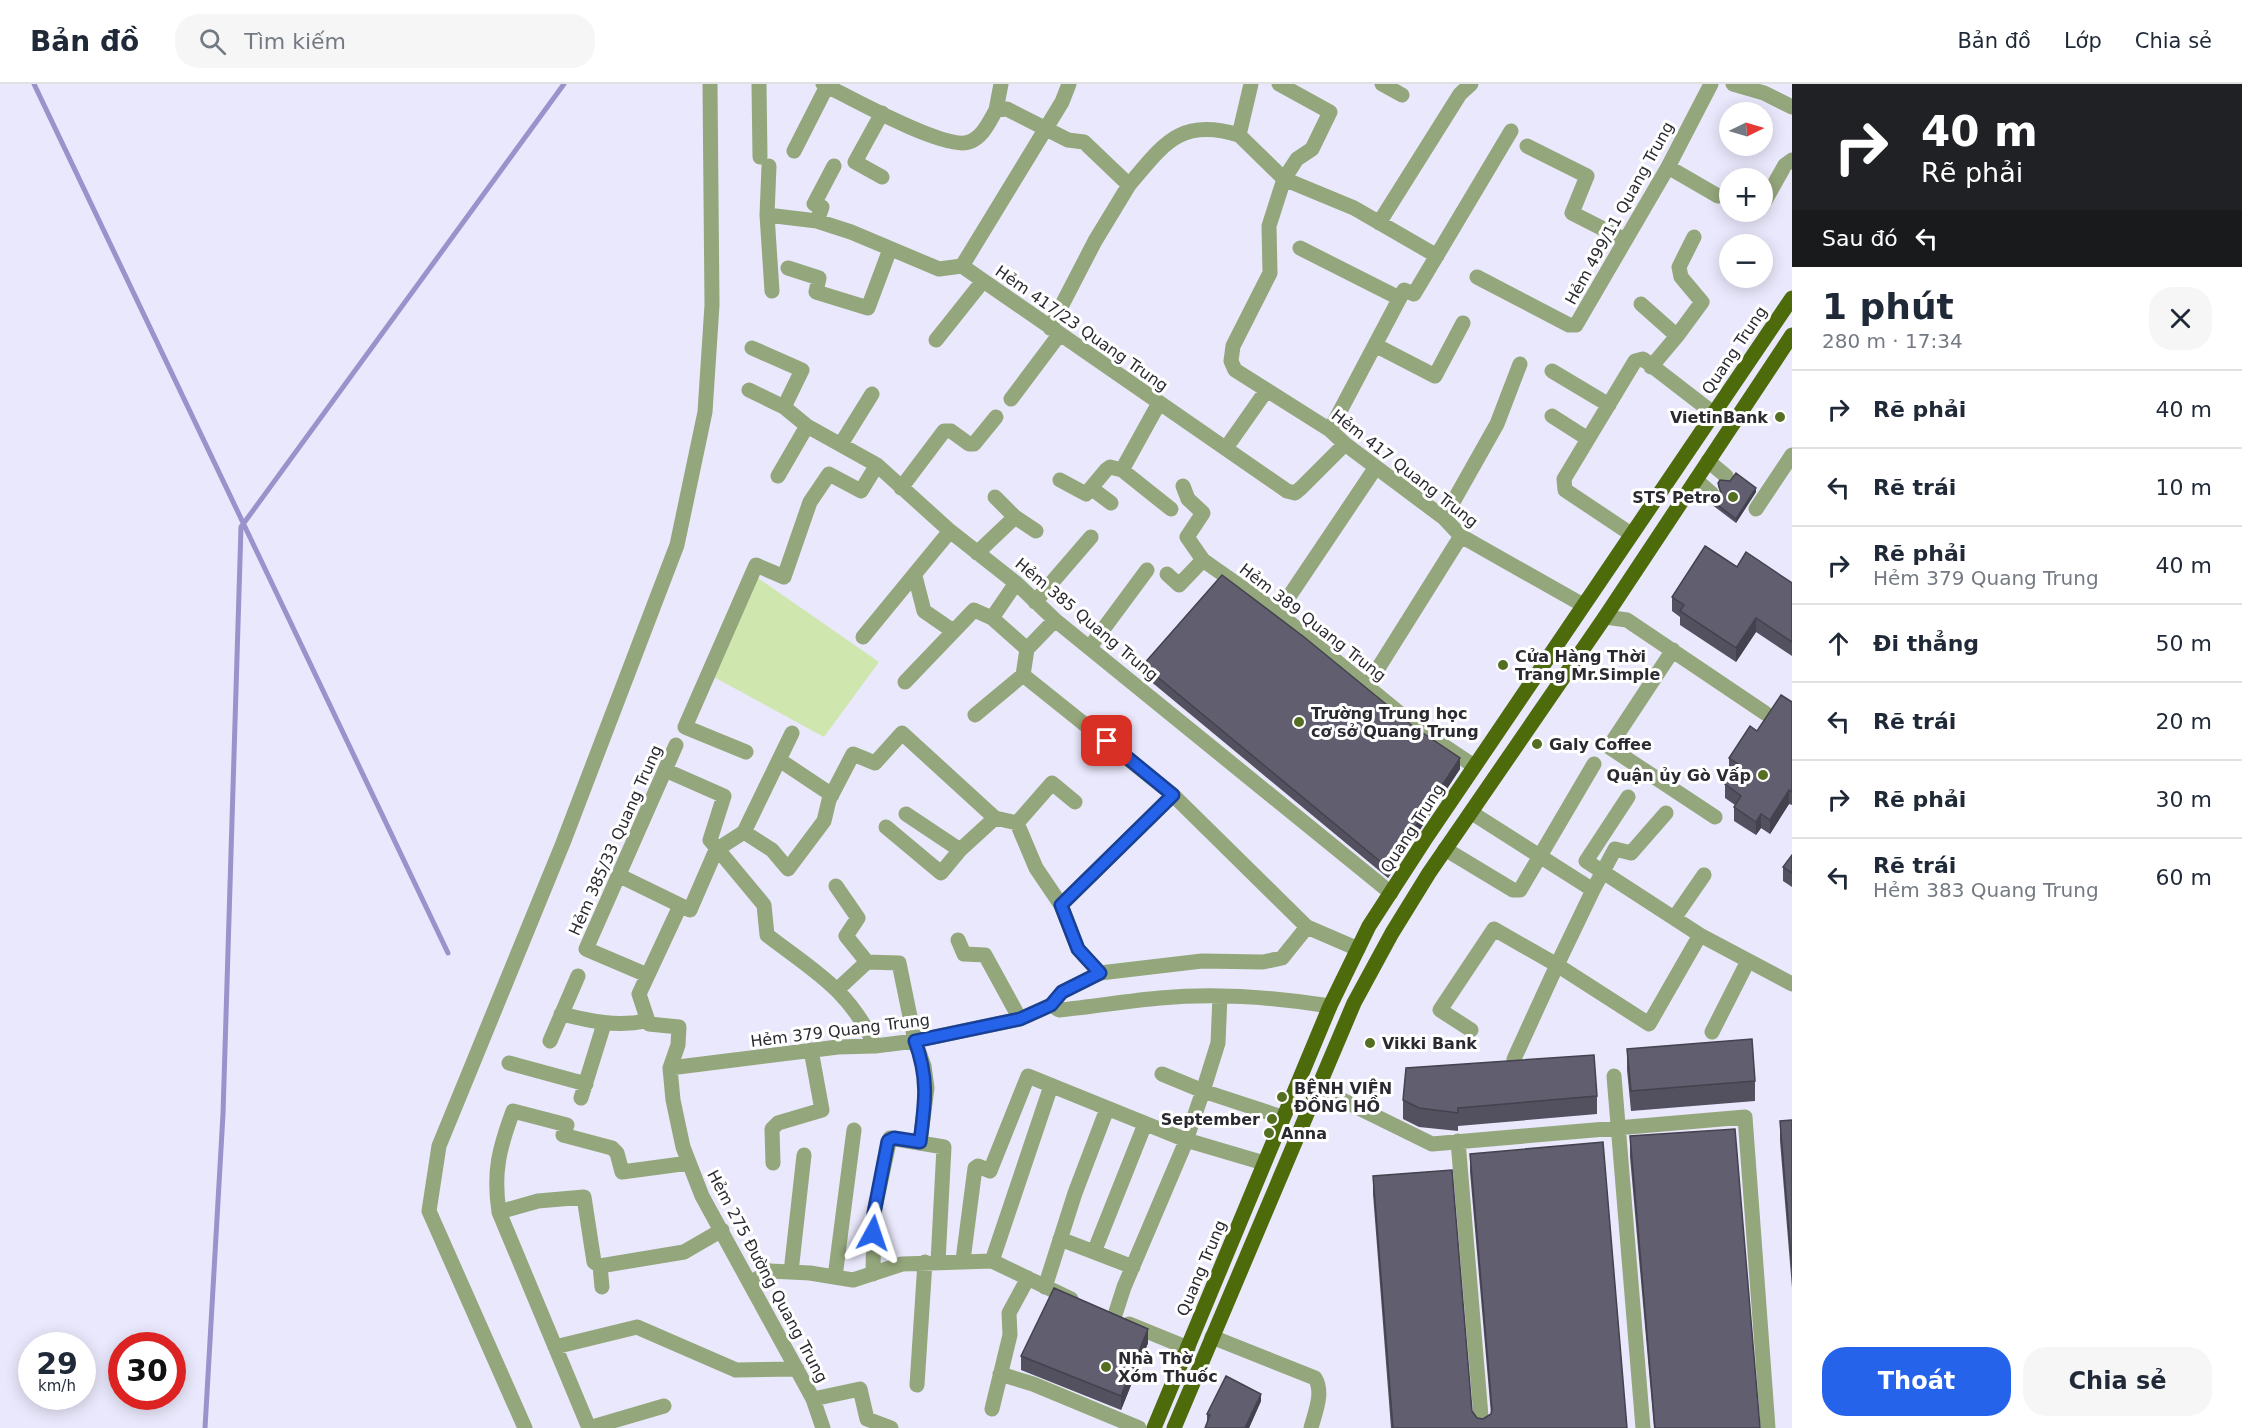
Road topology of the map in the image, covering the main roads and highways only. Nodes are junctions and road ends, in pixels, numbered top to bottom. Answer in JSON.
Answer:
{"nodes":[{"id":1,"x":1792,"y":298,"type":"edge"},
{"id":2,"x":1792,"y":335,"type":"edge"},
{"id":3,"x":1583,"y":605,"type":"junction"},
{"id":4,"x":1605,"y":617,"type":"junction"},
{"id":5,"x":1358,"y":949,"type":"junction"},
{"id":6,"x":1378,"y":959,"type":"junction"},
{"id":7,"x":1154,"y":1428,"type":"edge"},
{"id":8,"x":1174,"y":1428,"type":"edge"}],
"edges":[{"from":1,"to":3,"type":"main road","name":"Quang Trung"},
{"from":2,"to":4,"type":"main road"},
{"from":3,"to":4,"type":"main road"},
{"from":3,"to":5,"type":"main road","name":"Quang Trung"},
{"from":4,"to":6,"type":"main road"},
{"from":5,"to":6,"type":"main road"},
{"from":5,"to":7,"type":"main road","name":"Quang Trung"},
{"from":6,"to":8,"type":"main road"}]}
